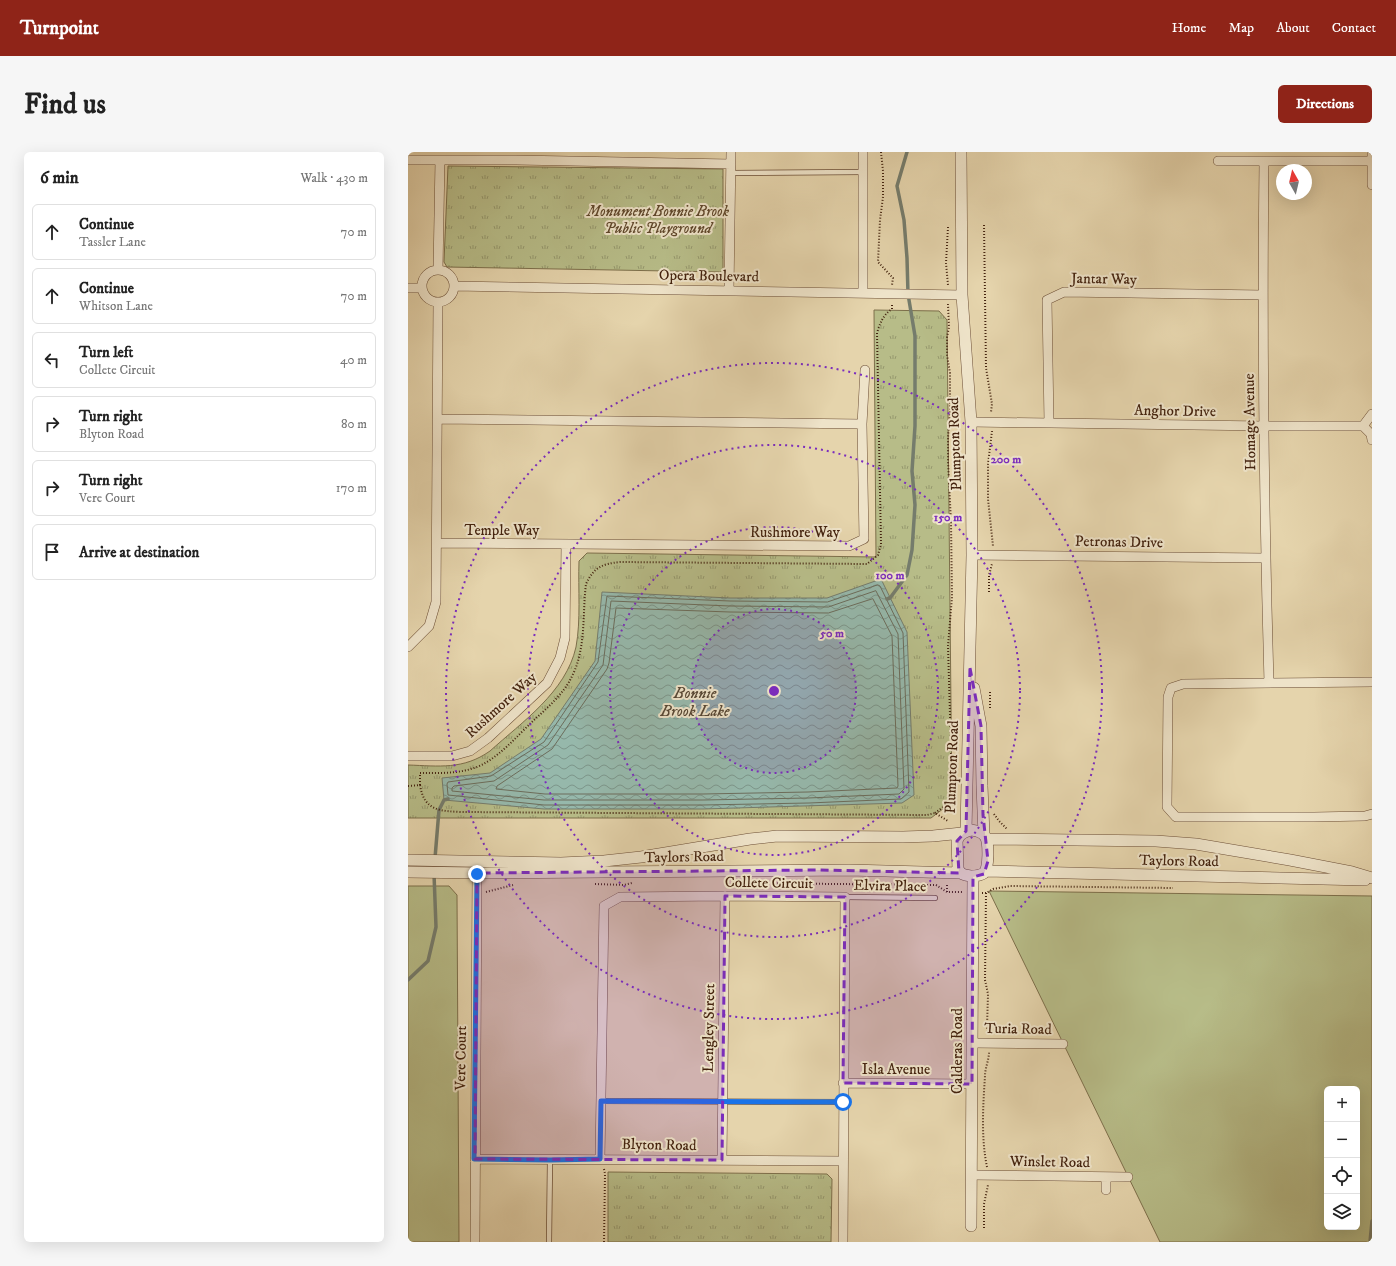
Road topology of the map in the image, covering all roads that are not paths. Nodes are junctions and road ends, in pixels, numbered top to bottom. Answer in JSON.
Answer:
{"nodes":[{"id":1,"x":731,"y":152,"type":"edge"},
{"id":2,"x":863,"y":152,"type":"edge"},
{"id":3,"x":961,"y":152,"type":"edge"},
{"id":4,"x":1372,"y":152,"type":"edge"},
{"id":5,"x":517,"y":156,"type":"edge"},
{"id":6,"x":408,"y":160,"type":"edge"},
{"id":7,"x":440,"y":160,"type":"junction"},
{"id":8,"x":1218,"y":161,"type":"dead end"},
{"id":9,"x":1264,"y":161,"type":"junction"},
{"id":10,"x":1372,"y":162,"type":"edge"},
{"id":11,"x":731,"y":168,"type":"junction"},
{"id":12,"x":864,"y":172,"type":"junction"},
{"id":13,"x":1372,"y":185,"type":"edge"},
{"id":14,"x":438,"y":270,"type":"junction"},
{"id":15,"x":454,"y":286,"type":"junction"},
{"id":16,"x":408,"y":288,"type":"edge"},
{"id":17,"x":422,"y":288,"type":"junction"},
{"id":18,"x":729,"y":291,"type":"junction"},
{"id":19,"x":863,"y":293,"type":"junction"},
{"id":20,"x":1263,"y":294,"type":"junction"},
{"id":21,"x":962,"y":295,"type":"junction"},
{"id":22,"x":438,"y":302,"type":"junction"},
{"id":23,"x":865,"y":370,"type":"dead end"},
{"id":24,"x":1372,"y":414,"type":"edge"},
{"id":25,"x":438,"y":419,"type":"junction"},
{"id":26,"x":971,"y":422,"type":"junction"},
{"id":27,"x":862,"y":424,"type":"junction"},
{"id":28,"x":1050,"y":424,"type":"junction"},
{"id":29,"x":1264,"y":426,"type":"junction"},
{"id":30,"x":1363,"y":426,"type":"junction"},
{"id":31,"x":1372,"y":440,"type":"edge"},
{"id":32,"x":437,"y":543,"type":"junction"},
{"id":33,"x":566,"y":544,"type":"junction"},
{"id":34,"x":972,"y":555,"type":"junction"},
{"id":35,"x":1265,"y":558,"type":"junction"},
{"id":36,"x":408,"y":647,"type":"edge"},
{"id":37,"x":970,"y":668,"type":"junction"},
{"id":38,"x":1372,"y":682,"type":"edge"},
{"id":39,"x":1269,"y":684,"type":"junction"},
{"id":40,"x":408,"y":756,"type":"edge"},
{"id":41,"x":1372,"y":814,"type":"edge"},
{"id":42,"x":964,"y":832,"type":"junction"},
{"id":43,"x":986,"y":837,"type":"junction"},
{"id":44,"x":408,"y":860,"type":"edge"},
{"id":45,"x":986,"y":871,"type":"junction"},
{"id":46,"x":408,"y":872,"type":"edge"},
{"id":47,"x":960,"y":873,"type":"junction"},
{"id":48,"x":477,"y":874,"type":"junction"},
{"id":49,"x":973,"y":876,"type":"junction"},
{"id":50,"x":1372,"y":879,"type":"edge"},
{"id":51,"x":724,"y":896,"type":"junction"},
{"id":52,"x":845,"y":898,"type":"junction"},
{"id":53,"x":935,"y":898,"type":"dead end"},
{"id":54,"x":972,"y":1043,"type":"junction"},
{"id":55,"x":1063,"y":1044,"type":"dead end"},
{"id":56,"x":843,"y":1083,"type":"junction"},
{"id":57,"x":972,"y":1084,"type":"junction"},
{"id":58,"x":601,"y":1101,"type":"junction"},
{"id":59,"x":722,"y":1102,"type":"junction"},
{"id":60,"x":843,"y":1102,"type":"junction"},
{"id":61,"x":474,"y":1159,"type":"junction"},
{"id":62,"x":600,"y":1159,"type":"junction"},
{"id":63,"x":550,"y":1160,"type":"junction"},
{"id":64,"x":722,"y":1160,"type":"junction"},
{"id":65,"x":843,"y":1161,"type":"junction"},
{"id":66,"x":972,"y":1175,"type":"junction"},
{"id":67,"x":1106,"y":1177,"type":"junction"},
{"id":68,"x":1128,"y":1177,"type":"dead end"},
{"id":69,"x":1106,"y":1190,"type":"dead end"},
{"id":70,"x":971,"y":1226,"type":"dead end"},
{"id":71,"x":474,"y":1242,"type":"edge"},
{"id":72,"x":549,"y":1242,"type":"edge"},
{"id":73,"x":843,"y":1242,"type":"edge"}],
"edges":[{"from":1,"to":11,"type":"street"},
{"from":2,"to":12,"type":"street"},
{"from":3,"to":21,"type":"street","name":"Plumpton Road"},
{"from":4,"to":10,"type":"street"},
{"from":5,"to":7,"type":"street"},
{"from":5,"to":11,"type":"street"},
{"from":6,"to":7,"type":"street"},
{"from":7,"to":14,"type":"street"},
{"from":8,"to":9,"type":"street"},
{"from":9,"to":10,"type":"street"},
{"from":9,"to":20,"type":"street","name":"Homage Avenue"},
{"from":10,"to":13,"type":"street"},
{"from":11,"to":12,"type":"lane"},
{"from":11,"to":18,"type":"street"},
{"from":12,"to":19,"type":"street"},
{"from":14,"to":15,"type":"street"},
{"from":14,"to":17,"type":"street"},
{"from":15,"to":18,"type":"street","name":"Opera Boulevard"},
{"from":15,"to":22,"type":"street"},
{"from":16,"to":17,"type":"street"},
{"from":17,"to":22,"type":"street"},
{"from":18,"to":19,"type":"street","name":"Opera Boulevard"},
{"from":19,"to":21,"type":"street","name":"Opera Boulevard"},
{"from":20,"to":28,"type":"street","name":"Jantar Way"},
{"from":20,"to":29,"type":"street","name":"Homage Avenue"},
{"from":21,"to":26,"type":"street","name":"Plumpton Road"},
{"from":22,"to":25,"type":"street"},
{"from":23,"to":27,"type":"street"},
{"from":24,"to":30,"type":"street"},
{"from":25,"to":27,"type":"street"},
{"from":25,"to":32,"type":"street"},
{"from":26,"to":28,"type":"street","name":"Anghor Drive"},
{"from":26,"to":34,"type":"street","name":"Plumpton Road"},
{"from":27,"to":33,"type":"street","name":"Rushmore Way"},
{"from":28,"to":29,"type":"street","name":"Anghor Drive"},
{"from":29,"to":30,"type":"street","name":"Anghor Drive"},
{"from":29,"to":35,"type":"street","name":"Homage Avenue"},
{"from":30,"to":31,"type":"street"},
{"from":32,"to":33,"type":"street","name":"Temple Way"},
{"from":32,"to":36,"type":"street"},
{"from":33,"to":40,"type":"street","name":"Rushmore Way"},
{"from":34,"to":35,"type":"street","name":"Petronas Drive"},
{"from":34,"to":37,"type":"street","name":"Plumpton Road"},
{"from":35,"to":39,"type":"street","name":"Homage Avenue"},
{"from":37,"to":42,"type":"street","name":"Plumpton Road"},
{"from":37,"to":43,"type":"street"},
{"from":38,"to":39,"type":"street"},
{"from":39,"to":41,"type":"street"},
{"from":42,"to":43,"type":"street"},
{"from":42,"to":44,"type":"street"},
{"from":42,"to":47,"type":"street"},
{"from":43,"to":45,"type":"street"},
{"from":43,"to":50,"type":"street"},
{"from":45,"to":49,"type":"street"},
{"from":45,"to":50,"type":"street","name":"Taylors Road"},
{"from":46,"to":48,"type":"street","name":"Taylors Road"},
{"from":47,"to":48,"type":"street","name":"Taylors Road"},
{"from":47,"to":49,"type":"street"},
{"from":48,"to":61,"type":"street","name":"Vere Court"},
{"from":49,"to":54,"type":"street","name":"Calderas Road"},
{"from":51,"to":52,"type":"street","name":"Collete Circuit"},
{"from":51,"to":58,"type":"street","name":"Collete Circuit"},
{"from":51,"to":59,"type":"street","name":"Lengley Street"},
{"from":52,"to":53,"type":"lane","name":"Elvira Place"},
{"from":52,"to":56,"type":"street"},
{"from":54,"to":55,"type":"street","name":"Turia Road"},
{"from":54,"to":57,"type":"street","name":"Calderas Road"},
{"from":56,"to":57,"type":"street","name":"Isla Avenue"},
{"from":56,"to":60,"type":"street"},
{"from":57,"to":66,"type":"street","name":"Calderas Road"},
{"from":58,"to":59,"type":"lane"},
{"from":58,"to":62,"type":"street","name":"Collete Circuit"},
{"from":59,"to":60,"type":"lane"},
{"from":59,"to":64,"type":"street","name":"Lengley Street"},
{"from":60,"to":65,"type":"street"},
{"from":61,"to":63,"type":"street","name":"Blyton Road"},
{"from":61,"to":71,"type":"street","name":"Vere Court"},
{"from":62,"to":63,"type":"street","name":"Blyton Road"},
{"from":62,"to":64,"type":"street","name":"Blyton Road"},
{"from":63,"to":72,"type":"lane"},
{"from":64,"to":65,"type":"street","name":"Blyton Road"},
{"from":65,"to":73,"type":"street"},
{"from":66,"to":67,"type":"street","name":"Winslet Road"},
{"from":66,"to":70,"type":"street","name":"Calderas Road"},
{"from":67,"to":68,"type":"street","name":"Winslet Road"},
{"from":67,"to":69,"type":"street"}]}
